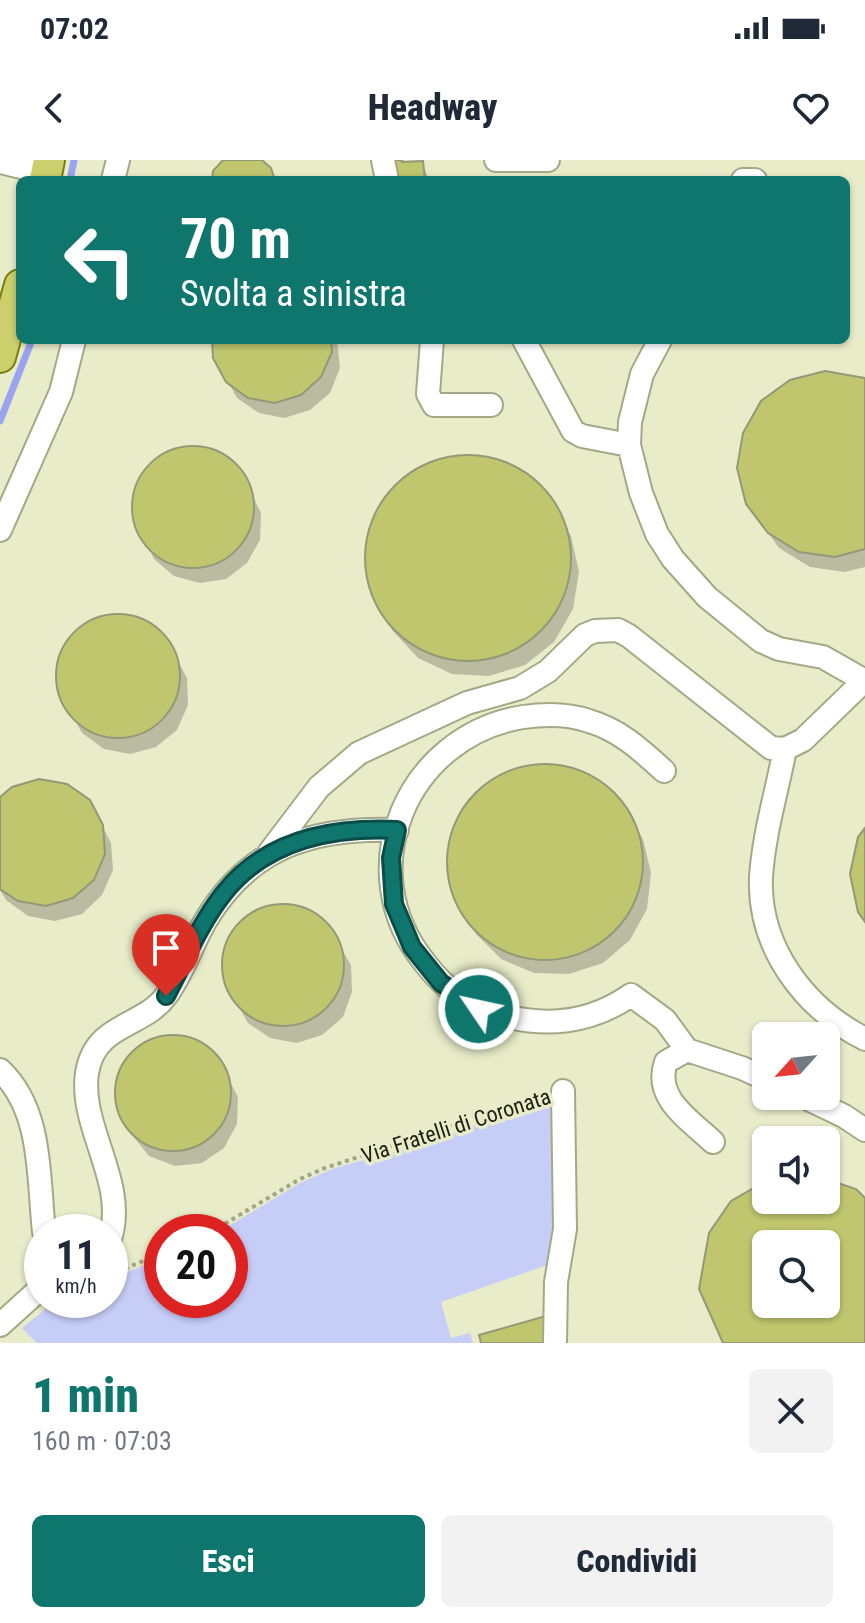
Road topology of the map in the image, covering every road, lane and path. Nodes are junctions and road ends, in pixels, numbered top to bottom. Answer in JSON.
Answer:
{"nodes":[{"id":1,"x":496,"y":160,"type":"edge"},
{"id":2,"x":548,"y":160,"type":"edge"},
{"id":3,"x":0,"y":162,"type":"edge"},
{"id":4,"x":47,"y":171,"type":"edge"},
{"id":5,"x":16,"y":299,"type":"edge"},
{"id":6,"x":73,"y":344,"type":"edge"},
{"id":7,"x":432,"y":344,"type":"edge"},
{"id":8,"x":526,"y":344,"type":"edge"},
{"id":9,"x":658,"y":344,"type":"edge"},
{"id":10,"x":0,"y":357,"type":"edge"},
{"id":11,"x":491,"y":405,"type":"dead end"},
{"id":12,"x":629,"y":445,"type":"junction"},
{"id":13,"x":0,"y":530,"type":"edge"},
{"id":14,"x":865,"y":681,"type":"edge"},
{"id":15,"x":785,"y":749,"type":"junction"},
{"id":16,"x":664,"y":771,"type":"dead end"},
{"id":17,"x":397,"y":830,"type":"junction"},
{"id":18,"x":269,"y":853,"type":"junction"},
{"id":19,"x":865,"y":1039,"type":"edge"},
{"id":20,"x":687,"y":1050,"type":"junction"},
{"id":21,"x":0,"y":1070,"type":"edge"},
{"id":22,"x":752,"y":1073,"type":"edge"},
{"id":23,"x":563,"y":1091,"type":"joint"},
{"id":24,"x":831,"y":1110,"type":"edge"},
{"id":25,"x":865,"y":1130,"type":"edge"},
{"id":26,"x":713,"y":1142,"type":"dead end"},
{"id":27,"x":42,"y":1214,"type":"edge"},
{"id":28,"x":114,"y":1214,"type":"edge"},
{"id":29,"x":241,"y":1214,"type":"edge"},
{"id":30,"x":24,"y":1303,"type":"edge"},
{"id":31,"x":7,"y":1318,"type":"edge"},
{"id":32,"x":555,"y":1343,"type":"edge"}],
"edges":[{"from":1,"to":2,"type":"street"},
{"from":3,"to":4,"type":"street"},
{"from":5,"to":10,"type":"main road"},
{"from":6,"to":13,"type":"street"},
{"from":7,"to":11,"type":"street"},
{"from":8,"to":12,"type":"street"},
{"from":9,"to":12,"type":"street"},
{"from":12,"to":14,"type":"street"},
{"from":14,"to":15,"type":"street"},
{"from":15,"to":18,"type":"street"},
{"from":15,"to":19,"type":"street"},
{"from":16,"to":17,"type":"street"},
{"from":17,"to":18,"type":"street"},
{"from":17,"to":20,"type":"street"},
{"from":18,"to":28,"type":"street"},
{"from":20,"to":22,"type":"street"},
{"from":20,"to":26,"type":"street"},
{"from":21,"to":27,"type":"street"},
{"from":23,"to":29,"type":"path","name":"Via Fratelli di Coronata"},
{"from":23,"to":32,"type":"street","name":"Via Fratelli di Coronata"},
{"from":24,"to":25,"type":"street"},
{"from":30,"to":31,"type":"street"}]}
